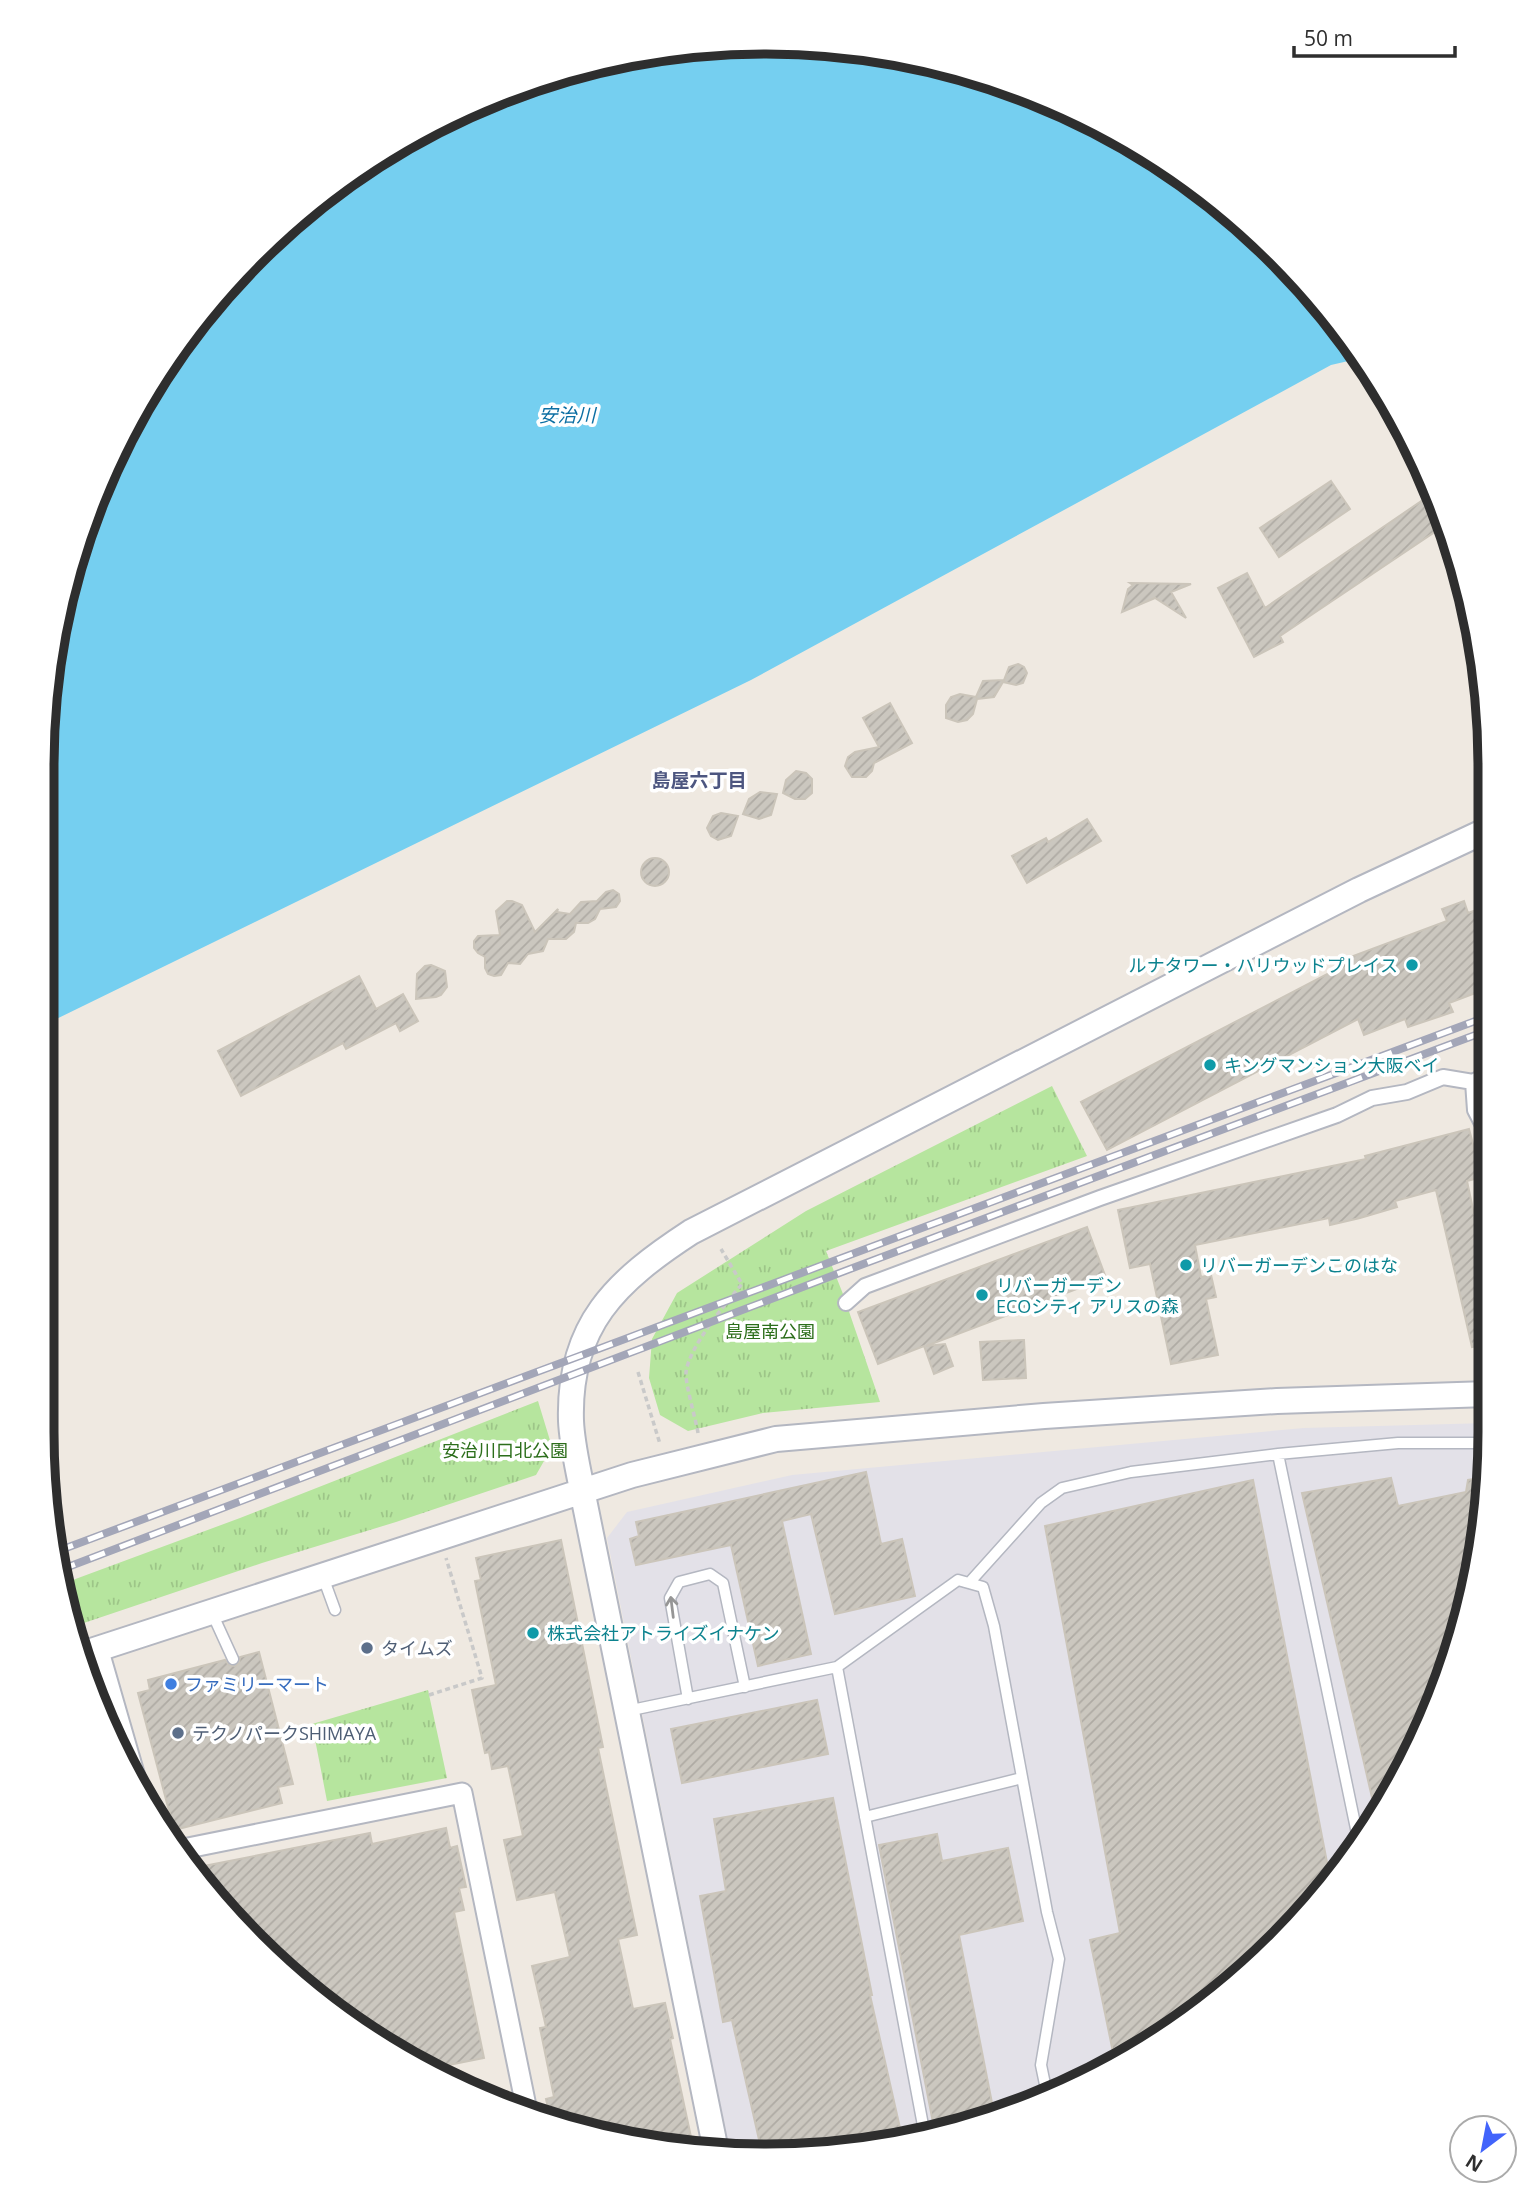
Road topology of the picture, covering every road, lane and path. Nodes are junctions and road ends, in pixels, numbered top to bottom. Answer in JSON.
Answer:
{"nodes":[{"id":1,"x":1478,"y":834,"type":"edge"},
{"id":2,"x":1478,"y":1079,"type":"edge"},
{"id":3,"x":1478,"y":1091,"type":"edge"},
{"id":4,"x":1478,"y":1116,"type":"edge"},
{"id":5,"x":721,"y":1249,"type":"dead end"},
{"id":6,"x":846,"y":1303,"type":"dead end"},
{"id":7,"x":638,"y":1372,"type":"dead end"},
{"id":8,"x":1478,"y":1394,"type":"edge"},
{"id":9,"x":698,"y":1433,"type":"dead end"},
{"id":10,"x":1478,"y":1443,"type":"edge"},
{"id":11,"x":660,"y":1444,"type":"dead end"},
{"id":12,"x":1278,"y":1454,"type":"junction"},
{"id":13,"x":582,"y":1490,"type":"junction"},
{"id":14,"x":445,"y":1556,"type":"dead end"},
{"id":15,"x":323,"y":1576,"type":"junction"},
{"id":16,"x":969,"y":1583,"type":"junction"},
{"id":17,"x":335,"y":1610,"type":"dead end"},
{"id":18,"x":212,"y":1612,"type":"junction"},
{"id":19,"x":89,"y":1652,"type":"edge"},
{"id":20,"x":233,"y":1658,"type":"dead end"},
{"id":21,"x":837,"y":1667,"type":"junction"},
{"id":22,"x":745,"y":1687,"type":"junction"},
{"id":23,"x":429,"y":1695,"type":"dead end"},
{"id":24,"x":688,"y":1699,"type":"junction"},
{"id":25,"x":627,"y":1712,"type":"junction"},
{"id":26,"x":1022,"y":1778,"type":"junction"},
{"id":27,"x":865,"y":1817,"type":"junction"},
{"id":28,"x":1356,"y":1830,"type":"edge"},
{"id":29,"x":189,"y":1848,"type":"edge"},
{"id":30,"x":1045,"y":2087,"type":"edge"},
{"id":31,"x":525,"y":2102,"type":"edge"},
{"id":32,"x":923,"y":2126,"type":"edge"},
{"id":33,"x":714,"y":2142,"type":"edge"}],
"edges":[{"from":1,"to":13,"type":"street"},
{"from":2,"to":6,"type":"street"},
{"from":3,"to":4,"type":"street"},
{"from":5,"to":9,"type":"path"},
{"from":7,"to":11,"type":"path"},
{"from":8,"to":13,"type":"street"},
{"from":10,"to":12,"type":"lane"},
{"from":12,"to":16,"type":"lane"},
{"from":12,"to":28,"type":"lane"},
{"from":13,"to":15,"type":"street"},
{"from":13,"to":25,"type":"street"},
{"from":14,"to":23,"type":"path"},
{"from":15,"to":17,"type":"lane"},
{"from":15,"to":18,"type":"street"},
{"from":16,"to":21,"type":"lane"},
{"from":16,"to":26,"type":"lane"},
{"from":18,"to":19,"type":"street"},
{"from":18,"to":20,"type":"lane"},
{"from":21,"to":22,"type":"lane"},
{"from":21,"to":27,"type":"lane"},
{"from":22,"to":24,"type":"lane"},
{"from":24,"to":22,"type":"lane","one_way":true},
{"from":24,"to":25,"type":"lane"},
{"from":25,"to":33,"type":"street"},
{"from":26,"to":27,"type":"lane"},
{"from":26,"to":30,"type":"lane"},
{"from":27,"to":32,"type":"lane"},
{"from":29,"to":31,"type":"street"}]}
